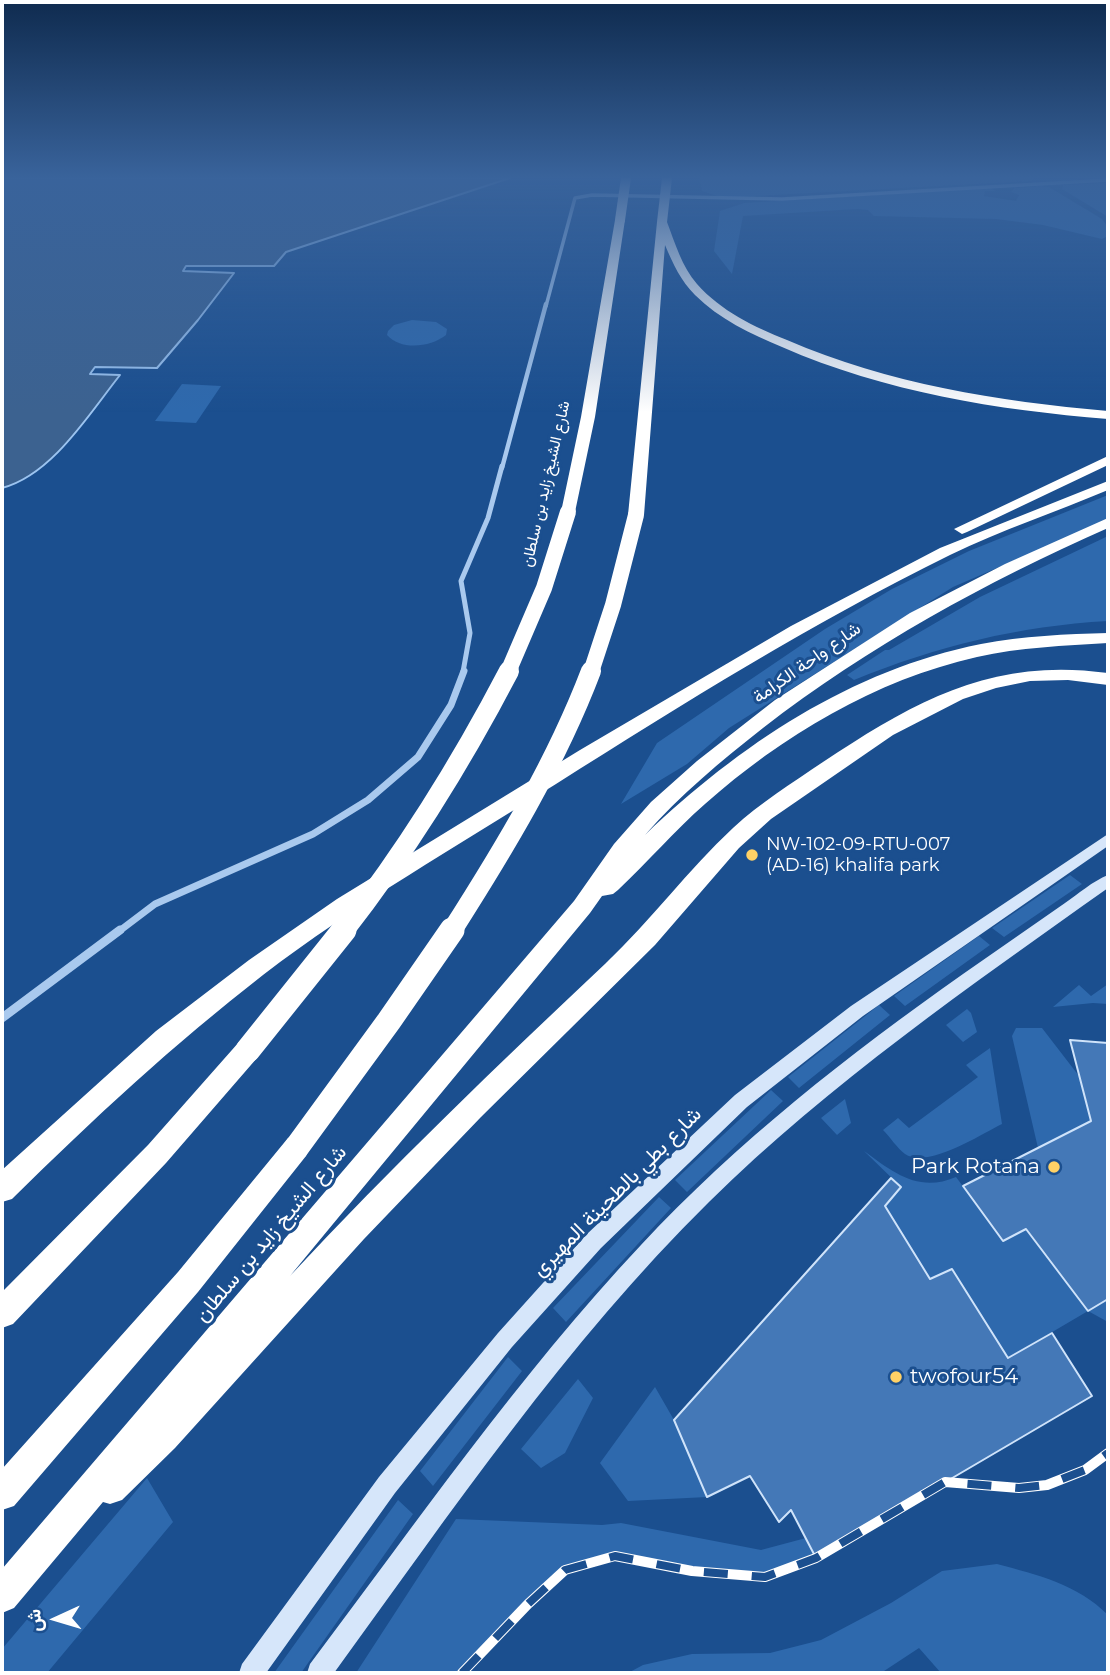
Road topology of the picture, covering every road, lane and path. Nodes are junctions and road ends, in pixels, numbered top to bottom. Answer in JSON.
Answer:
{"nodes":[{"id":1,"x":559,"y":256,"type":"edge"},
{"id":2,"x":614,"y":256,"type":"edge"},
{"id":3,"x":659,"y":256,"type":"edge"},
{"id":4,"x":675,"y":256,"type":"edge"},
{"id":5,"x":1108,"y":415,"type":"edge"},
{"id":6,"x":1108,"y":460,"type":"edge"},
{"id":7,"x":1108,"y":485,"type":"edge"},
{"id":8,"x":1108,"y":522,"type":"edge"},
{"id":9,"x":1108,"y":626,"type":"edge"},
{"id":10,"x":797,"y":630,"type":"junction"},
{"id":11,"x":1108,"y":638,"type":"edge"},
{"id":12,"x":962,"y":654,"type":"junction"},
{"id":13,"x":1108,"y":679,"type":"edge"},
{"id":14,"x":1108,"y":839,"type":"edge"},
{"id":15,"x":1108,"y":881,"type":"edge"},
{"id":16,"x":582,"y":907,"type":"junction"},
{"id":17,"x":2,"y":1018,"type":"edge"},
{"id":18,"x":2,"y":1189,"type":"edge"},
{"id":19,"x":2,"y":1313,"type":"edge"},
{"id":20,"x":2,"y":1494,"type":"edge"},
{"id":21,"x":60,"y":1530,"type":"junction"},
{"id":22,"x":2,"y":1596,"type":"edge"},
{"id":23,"x":251,"y":1673,"type":"edge"},
{"id":24,"x":319,"y":1673,"type":"edge"}],
"edges":[{"from":1,"to":17,"type":"street"},
{"from":2,"to":19,"type":"highway","name":"شارع الشيخ زايد بن سلطان","bridge":true},
{"from":3,"to":20,"type":"highway","name":"شارع الشيخ زايد بن سلطان","bridge":true},
{"from":4,"to":5,"type":"highway"},
{"from":6,"to":10,"type":"highway"},
{"from":7,"to":10,"type":"highway","name":"شارع واحة الكرامة"},
{"from":8,"to":16,"type":"highway","name":"شارع واحة الكرامة"},
{"from":9,"to":12,"type":"highway"},
{"from":10,"to":18,"type":"highway"},
{"from":11,"to":12,"type":"highway"},
{"from":12,"to":16,"type":"highway"},
{"from":13,"to":21,"type":"highway"},
{"from":14,"to":23,"type":"street","name":"شارع بطي بالطحينة المهيري"},
{"from":15,"to":24,"type":"street"},
{"from":16,"to":21,"type":"highway","name":"شارع الشيخ زايد بن سلطان"},
{"from":21,"to":22,"type":"highway","name":"شارع الشيخ زايد بن سلطان"}]}
